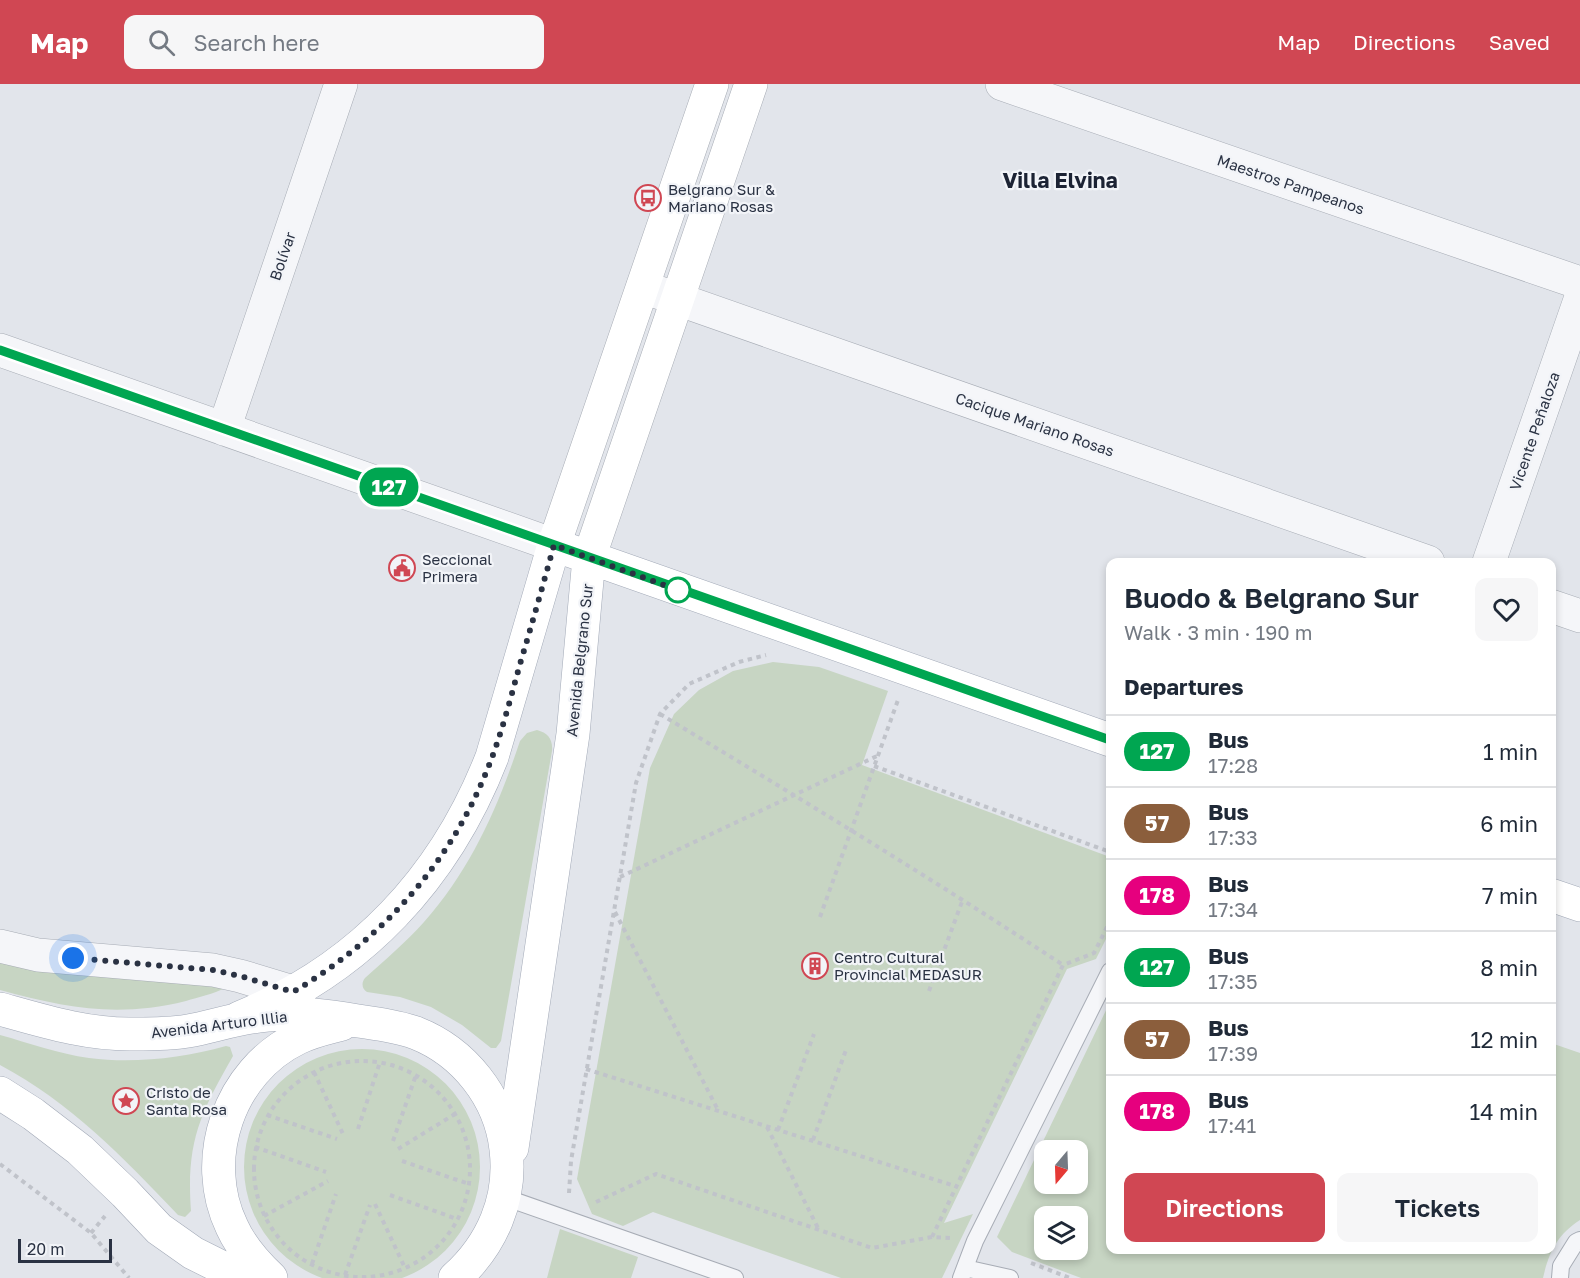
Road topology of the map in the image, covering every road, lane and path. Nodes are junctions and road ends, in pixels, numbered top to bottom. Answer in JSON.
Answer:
{"nodes":[{"id":1,"x":341,"y":84,"type":"edge"},
{"id":2,"x":712,"y":84,"type":"edge"},
{"id":3,"x":752,"y":84,"type":"edge"},
{"id":4,"x":1002,"y":84,"type":"edge"},
{"id":5,"x":1580,"y":283,"type":"edge"},
{"id":6,"x":643,"y":287,"type":"junction"},
{"id":7,"x":678,"y":299,"type":"junction"},
{"id":8,"x":1580,"y":300,"type":"edge"},
{"id":9,"x":0,"y":350,"type":"edge"},
{"id":10,"x":224,"y":429,"type":"junction"},
{"id":11,"x":554,"y":545,"type":"junction"},
{"id":12,"x":589,"y":558,"type":"junction"},
{"id":13,"x":1417,"y":558,"type":"edge"},
{"id":14,"x":1490,"y":558,"type":"edge"},
{"id":15,"x":1556,"y":608,"type":"edge"},
{"id":16,"x":1580,"y":616,"type":"edge"},
{"id":17,"x":771,"y":654,"type":"dead end"},
{"id":18,"x":899,"y":695,"type":"dead end"},
{"id":19,"x":660,"y":714,"type":"junction"},
{"id":20,"x":1106,"y":739,"type":"edge"},
{"id":21,"x":877,"y":756,"type":"junction"},
{"id":22,"x":874,"y":766,"type":"junction"},
{"id":23,"x":794,"y":795,"type":"junction"},
{"id":24,"x":851,"y":829,"type":"junction"},
{"id":25,"x":1106,"y":851,"type":"edge"},
{"id":26,"x":620,"y":878,"type":"junction"},
{"id":27,"x":1556,"y":897,"type":"edge"},
{"id":28,"x":963,"y":899,"type":"junction"},
{"id":29,"x":1580,"y":905,"type":"edge"},
{"id":30,"x":614,"y":910,"type":"junction"},
{"id":31,"x":820,"y":917,"type":"dead end"},
{"id":32,"x":1106,"y":929,"type":"edge"},
{"id":33,"x":0,"y":946,"type":"edge"},
{"id":34,"x":1063,"y":965,"type":"junction"},
{"id":35,"x":1106,"y":979,"type":"edge"},
{"id":36,"x":929,"y":991,"type":"dead end"},
{"id":37,"x":297,"y":1003,"type":"junction"},
{"id":38,"x":0,"y":1009,"type":"edge"},
{"id":39,"x":368,"y":1022,"type":"junction"},
{"id":40,"x":814,"y":1034,"type":"dead end"},
{"id":41,"x":846,"y":1050,"type":"dead end"},
{"id":42,"x":380,"y":1062,"type":"junction"},
{"id":43,"x":258,"y":1067,"type":"junction"},
{"id":44,"x":586,"y":1069,"type":"junction"},
{"id":45,"x":314,"y":1072,"type":"junction"},
{"id":46,"x":416,"y":1075,"type":"junction"},
{"id":47,"x":0,"y":1093,"type":"edge"},
{"id":48,"x":718,"y":1111,"type":"junction"},
{"id":49,"x":455,"y":1114,"type":"junction"},
{"id":50,"x":267,"y":1115,"type":"junction"},
{"id":51,"x":766,"y":1126,"type":"junction"},
{"id":52,"x":358,"y":1129,"type":"dead end"},
{"id":53,"x":778,"y":1130,"type":"junction"},
{"id":54,"x":344,"y":1134,"type":"dead end"},
{"id":55,"x":337,"y":1139,"type":"dead end"},
{"id":56,"x":813,"y":1140,"type":"junction"},
{"id":57,"x":393,"y":1141,"type":"dead end"},
{"id":58,"x":255,"y":1147,"type":"junction"},
{"id":59,"x":398,"y":1149,"type":"dead end"},
{"id":60,"x":402,"y":1161,"type":"dead end"},
{"id":61,"x":0,"y":1164,"type":"edge"},
{"id":62,"x":326,"y":1172,"type":"dead end"},
{"id":63,"x":219,"y":1179,"type":"junction"},
{"id":64,"x":328,"y":1181,"type":"dead end"},
{"id":65,"x":469,"y":1184,"type":"junction"},
{"id":66,"x":955,"y":1186,"type":"junction"},
{"id":67,"x":336,"y":1194,"type":"dead end"},
{"id":68,"x":390,"y":1195,"type":"dead end"},
{"id":69,"x":570,"y":1196,"type":"dead end"},
{"id":70,"x":504,"y":1197,"type":"junction"},
{"id":71,"x":590,"y":1205,"type":"dead end"},
{"id":72,"x":264,"y":1216,"type":"junction"},
{"id":73,"x":458,"y":1219,"type":"junction"},
{"id":74,"x":820,"y":1231,"type":"junction"},
{"id":75,"x":932,"y":1237,"type":"junction"},
{"id":76,"x":1580,"y":1240,"type":"edge"},
{"id":77,"x":975,"y":1241,"type":"junction"},
{"id":78,"x":312,"y":1264,"type":"junction"},
{"id":79,"x":405,"y":1268,"type":"junction"},
{"id":80,"x":963,"y":1273,"type":"edge"},
{"id":81,"x":345,"y":1275,"type":"junction"},
{"id":82,"x":225,"y":1276,"type":"edge"},
{"id":83,"x":129,"y":1278,"type":"edge"},
{"id":84,"x":271,"y":1278,"type":"edge"},
{"id":85,"x":455,"y":1278,"type":"edge"},
{"id":86,"x":484,"y":1278,"type":"edge"},
{"id":87,"x":735,"y":1278,"type":"edge"},
{"id":88,"x":1010,"y":1278,"type":"edge"},
{"id":89,"x":1560,"y":1278,"type":"edge"}],
"edges":[{"from":1,"to":10,"type":"street","name":"Bolívar"},
{"from":2,"to":6,"type":"main road"},
{"from":3,"to":7,"type":"main road","name":"Avenida Belgrano Sur"},
{"from":4,"to":5,"type":"street","name":"Maestros Pampeanos"},
{"from":6,"to":7,"type":"street","name":"Cacique Mariano Rosas"},
{"from":6,"to":11,"type":"main road"},
{"from":7,"to":12,"type":"main road","name":"Avenida Belgrano Sur"},
{"from":7,"to":13,"type":"street","name":"Cacique Mariano Rosas"},
{"from":8,"to":14,"type":"street","name":"Vicente Peñaloza"},
{"from":9,"to":10,"type":"street"},
{"from":10,"to":11,"type":"street"},
{"from":11,"to":12,"type":"main road"},
{"from":11,"to":37,"type":"main road"},
{"from":12,"to":20,"type":"main road"},
{"from":12,"to":70,"type":"main road","name":"Avenida Belgrano Sur"},
{"from":15,"to":16,"type":"street"},
{"from":17,"to":19,"type":"path"},
{"from":18,"to":21,"type":"path"},
{"from":19,"to":23,"type":"path"},
{"from":19,"to":26,"type":"path"},
{"from":21,"to":22,"type":"path"},
{"from":21,"to":23,"type":"path"},
{"from":22,"to":24,"type":"path"},
{"from":22,"to":25,"type":"path"},
{"from":23,"to":24,"type":"path"},
{"from":23,"to":26,"type":"path"},
{"from":24,"to":28,"type":"path"},
{"from":24,"to":31,"type":"path"},
{"from":26,"to":30,"type":"path"},
{"from":27,"to":29,"type":"main road"},
{"from":28,"to":34,"type":"path"},
{"from":28,"to":36,"type":"path"},
{"from":30,"to":44,"type":"path"},
{"from":30,"to":48,"type":"path"},
{"from":32,"to":34,"type":"path"},
{"from":33,"to":37,"type":"street"},
{"from":34,"to":66,"type":"path"},
{"from":35,"to":77,"type":"lane"},
{"from":37,"to":38,"type":"main road","name":"Avenida Arturo Illia"},
{"from":37,"to":39,"type":"main road","name":"Avenida Arturo Illia"},
{"from":37,"to":43,"type":"main road"},
{"from":39,"to":43,"type":"main road","name":"Avenida Arturo Illia"},
{"from":39,"to":70,"type":"main road","name":"Avenida Arturo Illia"},
{"from":40,"to":53,"type":"path"},
{"from":41,"to":56,"type":"path"},
{"from":42,"to":45,"type":"path"},
{"from":42,"to":46,"type":"path"},
{"from":42,"to":52,"type":"path"},
{"from":43,"to":63,"type":"main road","name":"Avenida Arturo Illia"},
{"from":44,"to":48,"type":"path"},
{"from":44,"to":69,"type":"path"},
{"from":45,"to":50,"type":"path"},
{"from":45,"to":54,"type":"path"},
{"from":46,"to":49,"type":"path"},
{"from":46,"to":57,"type":"path"},
{"from":47,"to":82,"type":"main road"},
{"from":48,"to":51,"type":"path"},
{"from":49,"to":59,"type":"path"},
{"from":49,"to":65,"type":"path"},
{"from":50,"to":55,"type":"path"},
{"from":50,"to":58,"type":"path"},
{"from":51,"to":53,"type":"path"},
{"from":51,"to":74,"type":"path"},
{"from":53,"to":56,"type":"path"},
{"from":56,"to":66,"type":"path"},
{"from":58,"to":62,"type":"path"},
{"from":58,"to":72,"type":"path"},
{"from":60,"to":65,"type":"path"},
{"from":61,"to":83,"type":"path"},
{"from":63,"to":82,"type":"main road"},
{"from":63,"to":84,"type":"main road","name":"Avenida Arturo Illia"},
{"from":64,"to":72,"type":"path"},
{"from":65,"to":73,"type":"path"},
{"from":66,"to":75,"type":"path"},
{"from":67,"to":78,"type":"path"},
{"from":68,"to":73,"type":"path"},
{"from":70,"to":85,"type":"main road","name":"Avenida Arturo Illia"},
{"from":70,"to":86,"type":"main road"},
{"from":70,"to":87,"type":"lane"},
{"from":71,"to":74,"type":"path"},
{"from":72,"to":78,"type":"path"},
{"from":73,"to":79,"type":"path"},
{"from":74,"to":75,"type":"path"},
{"from":75,"to":77,"type":"path"},
{"from":76,"to":89,"type":"lane"},
{"from":77,"to":80,"type":"lane"},
{"from":78,"to":81,"type":"path"},
{"from":79,"to":81,"type":"path"},
{"from":79,"to":81,"type":"path"},
{"from":80,"to":88,"type":"lane"}]}
